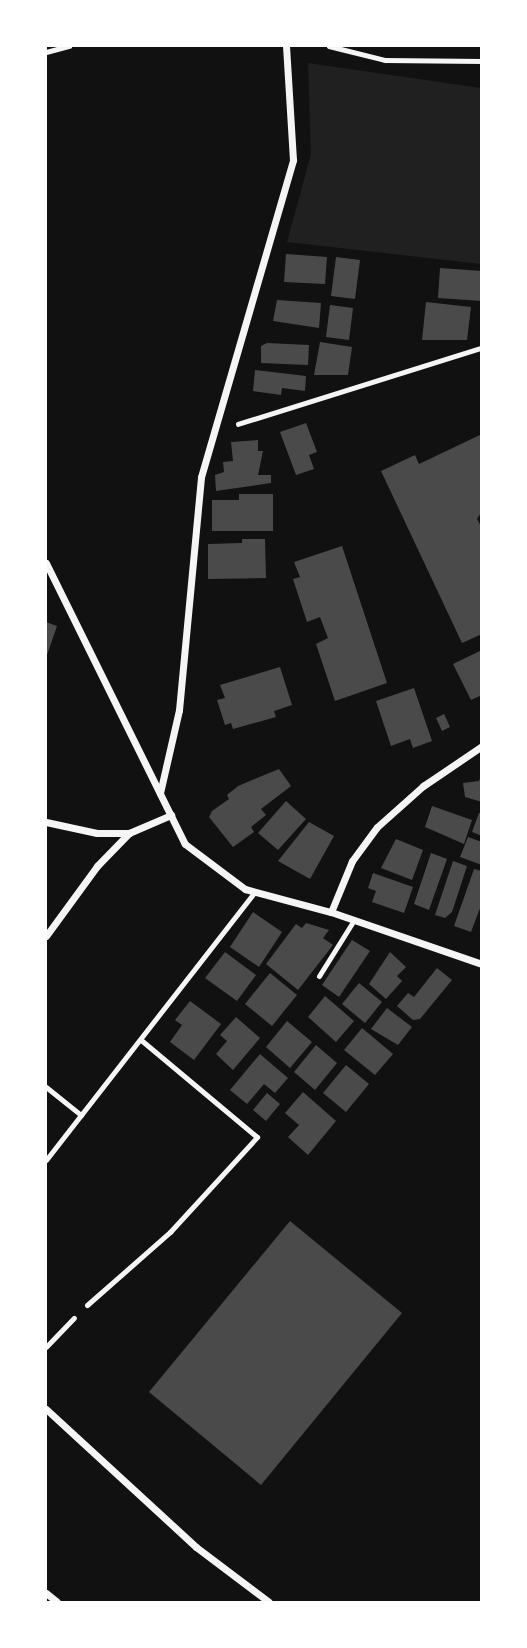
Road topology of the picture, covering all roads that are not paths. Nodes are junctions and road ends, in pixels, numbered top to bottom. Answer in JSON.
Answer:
{"nodes":[{"id":1,"x":69,"y":46,"type":"edge"},
{"id":2,"x":286,"y":46,"type":"edge"},
{"id":3,"x":46,"y":52,"type":"edge"},
{"id":4,"x":46,"y":563,"type":"edge"},
{"id":5,"x":481,"y":746,"type":"edge"},
{"id":6,"x":160,"y":793,"type":"junction"},
{"id":7,"x":171,"y":815,"type":"junction"},
{"id":8,"x":46,"y":822,"type":"edge"},
{"id":9,"x":129,"y":833,"type":"junction"},
{"id":10,"x":254,"y":893,"type":"junction"},
{"id":11,"x":331,"y":912,"type":"junction"},
{"id":12,"x":354,"y":920,"type":"junction"},
{"id":13,"x":46,"y":936,"type":"edge"},
{"id":14,"x":481,"y":964,"type":"edge"},
{"id":15,"x":319,"y":976,"type":"dead end"},
{"id":16,"x":142,"y":1041,"type":"junction"},
{"id":17,"x":46,"y":1087,"type":"edge"},
{"id":18,"x":81,"y":1115,"type":"junction"},
{"id":19,"x":46,"y":1160,"type":"edge"},
{"id":20,"x":87,"y":1305,"type":"road end"},
{"id":21,"x":46,"y":1409,"type":"edge"},
{"id":22,"x":46,"y":1593,"type":"edge"},
{"id":23,"x":57,"y":1602,"type":"edge"},
{"id":24,"x":269,"y":1602,"type":"edge"}],
"edges":[{"from":1,"to":3,"type":"lane"},
{"from":2,"to":6,"type":"street"},
{"from":4,"to":6,"type":"street"},
{"from":5,"to":11,"type":"street"},
{"from":6,"to":7,"type":"street"},
{"from":7,"to":9,"type":"street"},
{"from":7,"to":10,"type":"street"},
{"from":8,"to":9,"type":"street"},
{"from":9,"to":13,"type":"street"},
{"from":10,"to":11,"type":"street"},
{"from":10,"to":16,"type":"lane"},
{"from":11,"to":12,"type":"street"},
{"from":12,"to":14,"type":"street"},
{"from":12,"to":15,"type":"lane"},
{"from":16,"to":18,"type":"lane"},
{"from":16,"to":20,"type":"lane"},
{"from":17,"to":18,"type":"lane"},
{"from":18,"to":19,"type":"lane"},
{"from":21,"to":24,"type":"street"},
{"from":22,"to":23,"type":"street"}]}
